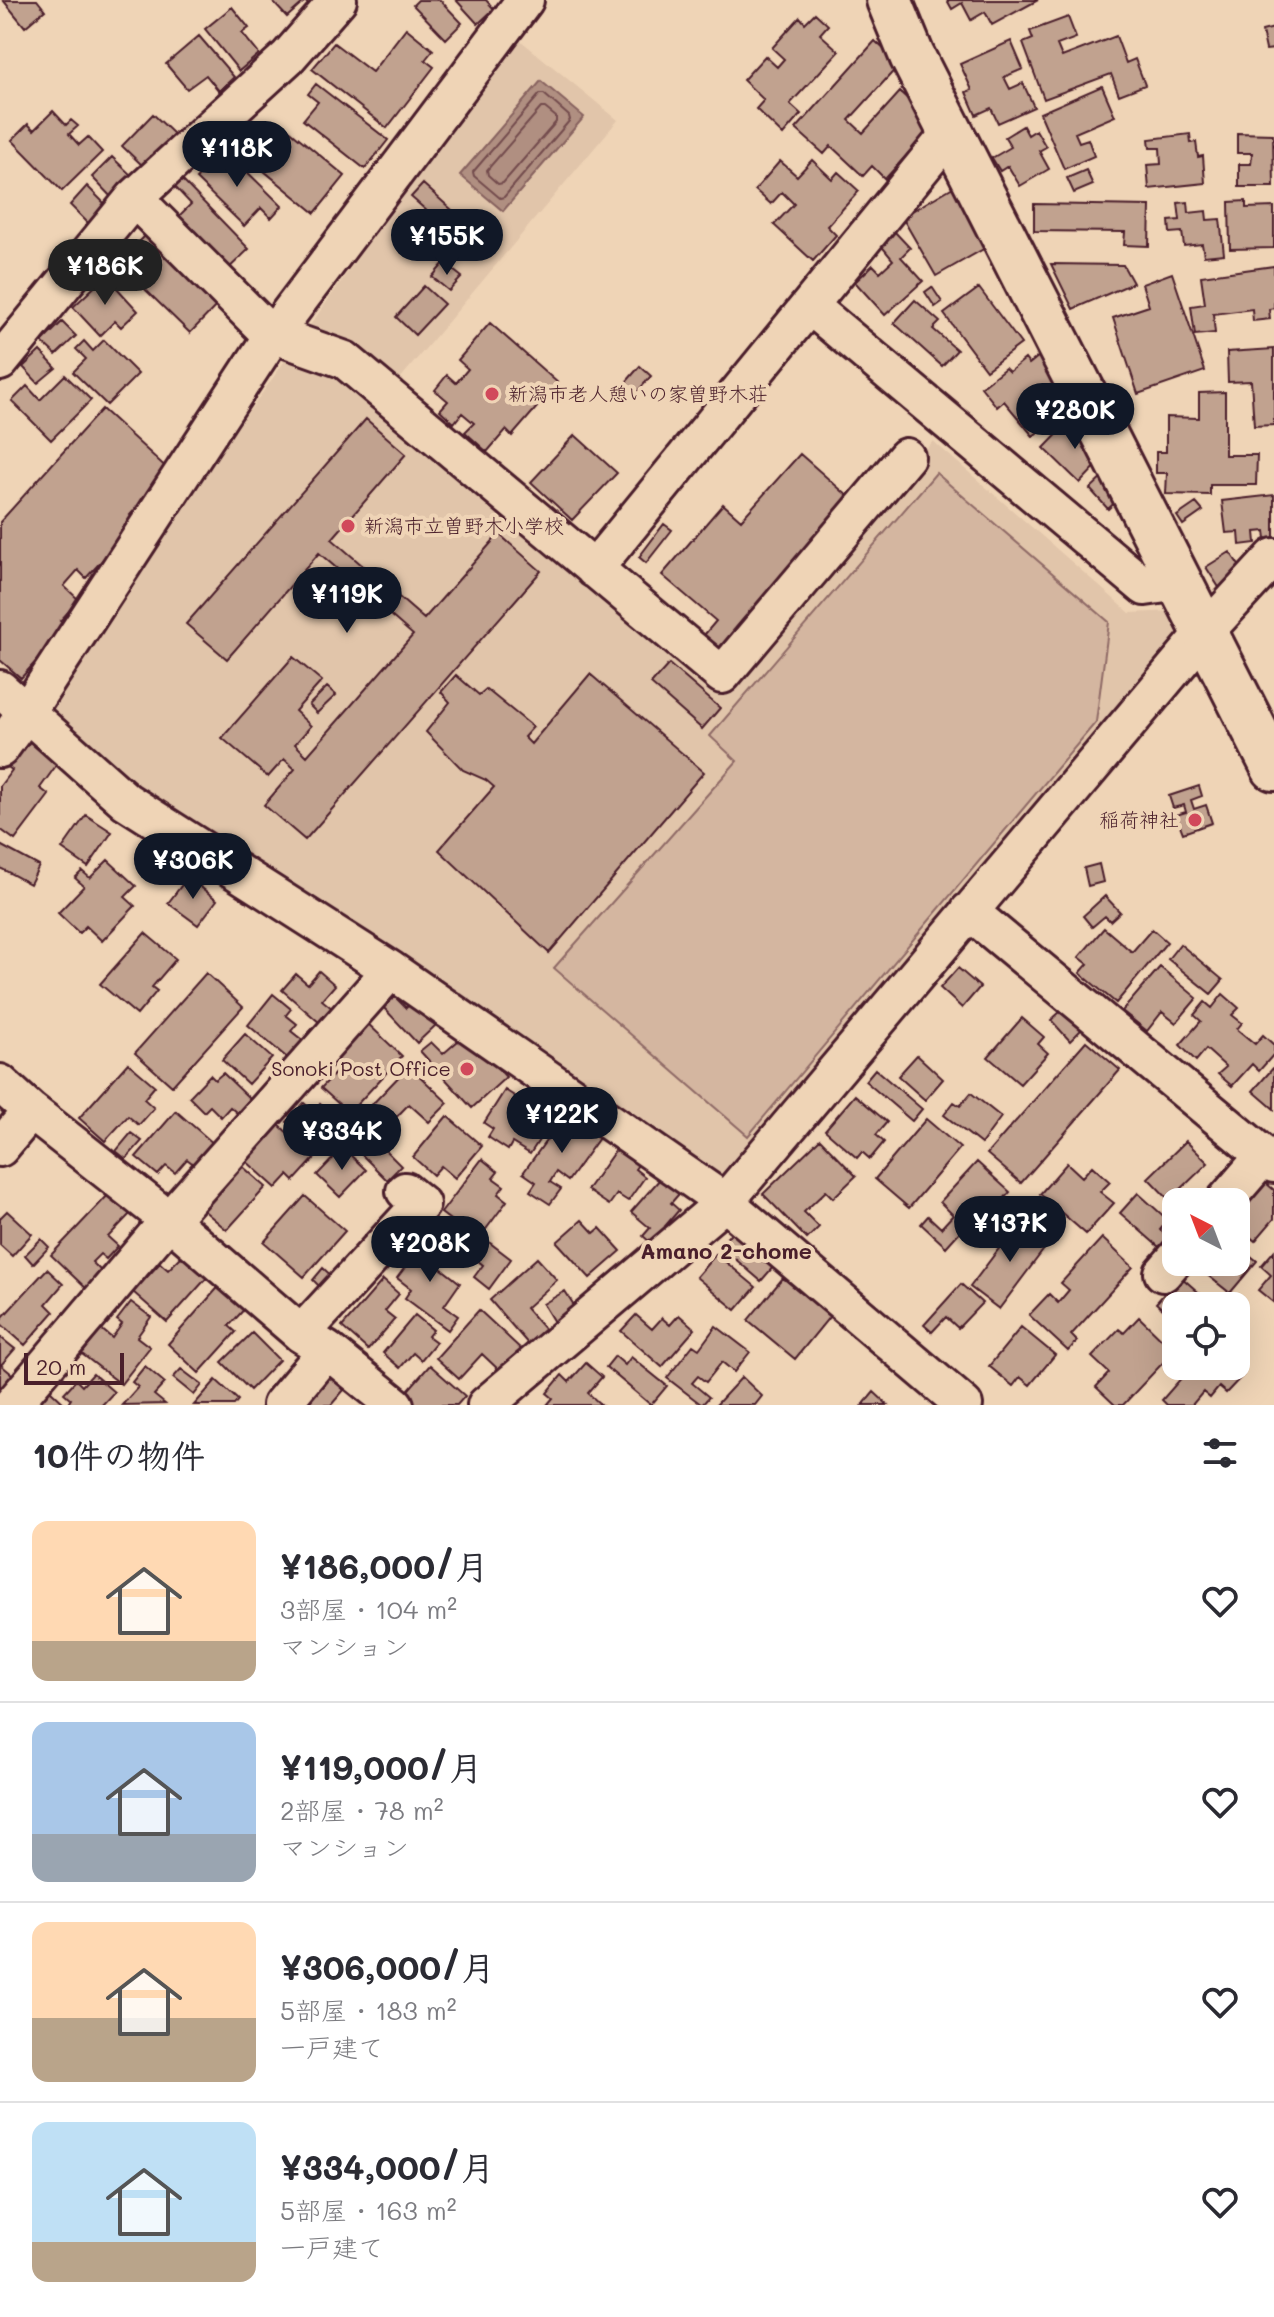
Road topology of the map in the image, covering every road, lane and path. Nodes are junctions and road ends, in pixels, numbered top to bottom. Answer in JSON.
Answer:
{"nodes":[{"id":1,"x":338,"y":0,"type":"edge"},
{"id":2,"x":525,"y":0,"type":"edge"},
{"id":3,"x":889,"y":0,"type":"edge"},
{"id":4,"x":951,"y":132,"type":"junction"},
{"id":5,"x":134,"y":198,"type":"junction"},
{"id":6,"x":810,"y":306,"type":"junction"},
{"id":7,"x":272,"y":336,"type":"junction"},
{"id":8,"x":0,"y":362,"type":"edge"},
{"id":9,"x":906,"y":457,"type":"dead end"},
{"id":10,"x":1274,"y":557,"type":"edge"},
{"id":11,"x":594,"y":569,"type":"junction"},
{"id":12,"x":1180,"y":582,"type":"junction"},
{"id":13,"x":1206,"y":631,"type":"junction"},
{"id":14,"x":0,"y":689,"type":"edge"},
{"id":15,"x":26,"y":713,"type":"junction"},
{"id":16,"x":1262,"y":719,"type":"edge"},
{"id":17,"x":0,"y":749,"type":"edge"},
{"id":18,"x":1274,"y":768,"type":"edge"},
{"id":19,"x":969,"y":911,"type":"junction"},
{"id":20,"x":391,"y":970,"type":"junction"},
{"id":21,"x":0,"y":1083,"type":"edge"},
{"id":22,"x":31,"y":1111,"type":"junction"},
{"id":23,"x":0,"y":1148,"type":"edge"},
{"id":24,"x":1269,"y":1160,"type":"edge"},
{"id":25,"x":1239,"y":1188,"type":"edge"},
{"id":26,"x":405,"y":1191,"type":"dead end"},
{"id":27,"x":725,"y":1202,"type":"junction"},
{"id":28,"x":169,"y":1220,"type":"junction"},
{"id":29,"x":314,"y":1342,"type":"junction"},
{"id":30,"x":12,"y":1405,"type":"edge"},
{"id":31,"x":281,"y":1405,"type":"edge"},
{"id":32,"x":395,"y":1405,"type":"edge"},
{"id":33,"x":486,"y":1405,"type":"edge"},
{"id":34,"x":964,"y":1405,"type":"edge"}],
"edges":[{"from":1,"to":5,"type":"street"},
{"from":2,"to":7,"type":"street"},
{"from":3,"to":4,"type":"street"},
{"from":4,"to":6,"type":"street"},
{"from":4,"to":12,"type":"street"},
{"from":5,"to":7,"type":"street"},
{"from":5,"to":8,"type":"street"},
{"from":6,"to":11,"type":"street"},
{"from":6,"to":12,"type":"street"},
{"from":7,"to":11,"type":"street"},
{"from":7,"to":15,"type":"street"},
{"from":9,"to":11,"type":"street"},
{"from":10,"to":13,"type":"street"},
{"from":12,"to":13,"type":"street"},
{"from":13,"to":16,"type":"street"},
{"from":13,"to":19,"type":"street"},
{"from":14,"to":15,"type":"street"},
{"from":15,"to":17,"type":"street"},
{"from":15,"to":20,"type":"street"},
{"from":16,"to":18,"type":"street"},
{"from":19,"to":24,"type":"street"},
{"from":19,"to":27,"type":"street"},
{"from":20,"to":27,"type":"street"},
{"from":20,"to":28,"type":"street"},
{"from":21,"to":22,"type":"street"},
{"from":22,"to":23,"type":"street"},
{"from":22,"to":28,"type":"street"},
{"from":24,"to":25,"type":"street"},
{"from":26,"to":29,"type":"street"},
{"from":27,"to":33,"type":"street"},
{"from":27,"to":34,"type":"street"},
{"from":28,"to":29,"type":"street"},
{"from":28,"to":30,"type":"street"},
{"from":29,"to":31,"type":"street"},
{"from":29,"to":32,"type":"street"}]}
